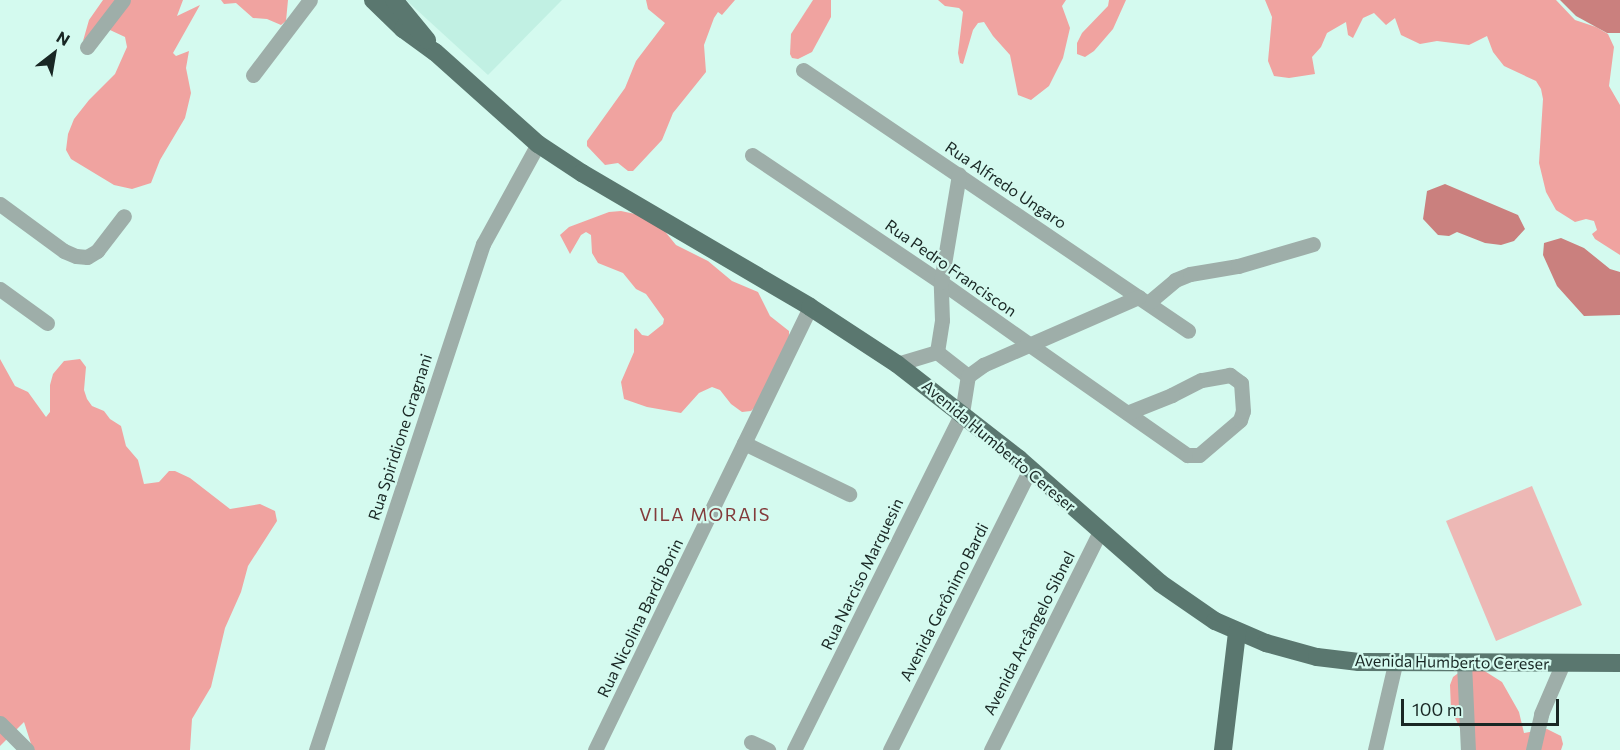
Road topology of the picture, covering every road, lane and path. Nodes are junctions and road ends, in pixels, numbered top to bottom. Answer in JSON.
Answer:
{"nodes":[{"id":1,"x":123,"y":0,"type":"edge"},
{"id":2,"x":310,"y":0,"type":"edge"},
{"id":3,"x":373,"y":0,"type":"edge"},
{"id":4,"x":394,"y":0,"type":"edge"},
{"id":5,"x":87,"y":47,"type":"dead end"},
{"id":6,"x":435,"y":52,"type":"junction"},
{"id":7,"x":803,"y":70,"type":"dead end"},
{"id":8,"x":253,"y":75,"type":"dead end"},
{"id":9,"x":538,"y":144,"type":"junction"},
{"id":10,"x":752,"y":155,"type":"dead end"},
{"id":11,"x":959,"y":175,"type":"junction"},
{"id":12,"x":0,"y":204,"type":"edge"},
{"id":13,"x":124,"y":216,"type":"dead end"},
{"id":14,"x":1313,"y":244,"type":"dead end"},
{"id":15,"x":941,"y":282,"type":"junction"},
{"id":16,"x":0,"y":289,"type":"edge"},
{"id":17,"x":1144,"y":300,"type":"junction"},
{"id":18,"x":810,"y":307,"type":"junction"},
{"id":19,"x":48,"y":323,"type":"dead end"},
{"id":20,"x":1188,"y":331,"type":"dead end"},
{"id":21,"x":1030,"y":345,"type":"junction"},
{"id":22,"x":937,"y":352,"type":"junction"},
{"id":23,"x":897,"y":364,"type":"junction"},
{"id":24,"x":968,"y":376,"type":"junction"},
{"id":25,"x":962,"y":413,"type":"junction"},
{"id":26,"x":1127,"y":413,"type":"junction"},
{"id":27,"x":744,"y":443,"type":"junction"},
{"id":28,"x":1030,"y":469,"type":"junction"},
{"id":29,"x":849,"y":494,"type":"dead end"},
{"id":30,"x":1100,"y":531,"type":"junction"},
{"id":31,"x":1237,"y":632,"type":"junction"},
{"id":32,"x":1464,"y":663,"type":"junction"},
{"id":33,"x":1563,"y":663,"type":"junction"},
{"id":34,"x":1620,"y":663,"type":"edge"},
{"id":35,"x":1395,"y":664,"type":"junction"},
{"id":36,"x":0,"y":723,"type":"edge"},
{"id":37,"x":751,"y":742,"type":"dead end"},
{"id":38,"x":27,"y":750,"type":"edge"},
{"id":39,"x":316,"y":750,"type":"edge"},
{"id":40,"x":596,"y":750,"type":"edge"},
{"id":41,"x":768,"y":750,"type":"edge"},
{"id":42,"x":794,"y":750,"type":"edge"},
{"id":43,"x":890,"y":750,"type":"edge"},
{"id":44,"x":990,"y":750,"type":"edge"},
{"id":45,"x":1223,"y":750,"type":"edge"},
{"id":46,"x":1375,"y":750,"type":"edge"},
{"id":47,"x":1468,"y":750,"type":"edge"},
{"id":48,"x":1533,"y":750,"type":"edge"}],
"edges":[{"from":1,"to":5,"type":"street"},
{"from":2,"to":8,"type":"street"},
{"from":3,"to":6,"type":"main road","name":"Avenida Humberto Cereser"},
{"from":4,"to":6,"type":"main road","name":"Avenida Humberto Cereser"},
{"from":6,"to":9,"type":"main road","name":"Avenida Humberto Cereser"},
{"from":7,"to":11,"type":"street","name":"Rua Alfredo Ungaro"},
{"from":9,"to":18,"type":"main road","name":"Avenida Humberto Cereser"},
{"from":9,"to":39,"type":"street","name":"Rua Spiridione Gragnani"},
{"from":10,"to":15,"type":"street","name":"Rua Pedro Franciscon"},
{"from":11,"to":15,"type":"street"},
{"from":11,"to":17,"type":"street","name":"Rua Alfredo Ungaro"},
{"from":12,"to":13,"type":"street"},
{"from":14,"to":17,"type":"street"},
{"from":15,"to":21,"type":"street","name":"Rua Pedro Franciscon"},
{"from":15,"to":22,"type":"street"},
{"from":16,"to":19,"type":"street"},
{"from":17,"to":20,"type":"street","name":"Rua Alfredo Ungaro"},
{"from":17,"to":21,"type":"street"},
{"from":18,"to":23,"type":"main road","name":"Avenida Humberto Cereser"},
{"from":18,"to":27,"type":"street","name":"Rua Nicolina Bardi Borin"},
{"from":21,"to":24,"type":"street"},
{"from":21,"to":26,"type":"street","name":"Rua Pedro Franciscon"},
{"from":22,"to":23,"type":"street"},
{"from":22,"to":24,"type":"street"},
{"from":23,"to":25,"type":"main road","name":"Avenida Humberto Cereser"},
{"from":24,"to":25,"type":"street","name":"Rua Narciso Marquesin"},
{"from":25,"to":28,"type":"main road","name":"Avenida Humberto Cereser"},
{"from":25,"to":42,"type":"street","name":"Rua Narciso Marquesin"},
{"from":26,"to":26,"type":"street","name":"Rua Pedro Franciscon"},
{"from":27,"to":29,"type":"street"},
{"from":27,"to":40,"type":"street","name":"Rua Nicolina Bardi Borin"},
{"from":28,"to":30,"type":"main road","name":"Avenida Humberto Cereser"},
{"from":28,"to":43,"type":"street","name":"Avenida Gerônimo Bardi"},
{"from":30,"to":31,"type":"main road","name":"Avenida Humberto Cereser"},
{"from":30,"to":44,"type":"street","name":"Avenida Arcângelo Sibnel"},
{"from":31,"to":35,"type":"main road","name":"Avenida Humberto Cereser"},
{"from":31,"to":45,"type":"main road"},
{"from":32,"to":33,"type":"main road","name":"Avenida Humberto Cereser"},
{"from":32,"to":35,"type":"main road","name":"Avenida Humberto Cereser"},
{"from":32,"to":47,"type":"street"},
{"from":33,"to":34,"type":"main road","name":"Avenida Humberto Cereser"},
{"from":33,"to":48,"type":"street"},
{"from":35,"to":46,"type":"street"},
{"from":36,"to":38,"type":"street"},
{"from":37,"to":41,"type":"street"}]}
